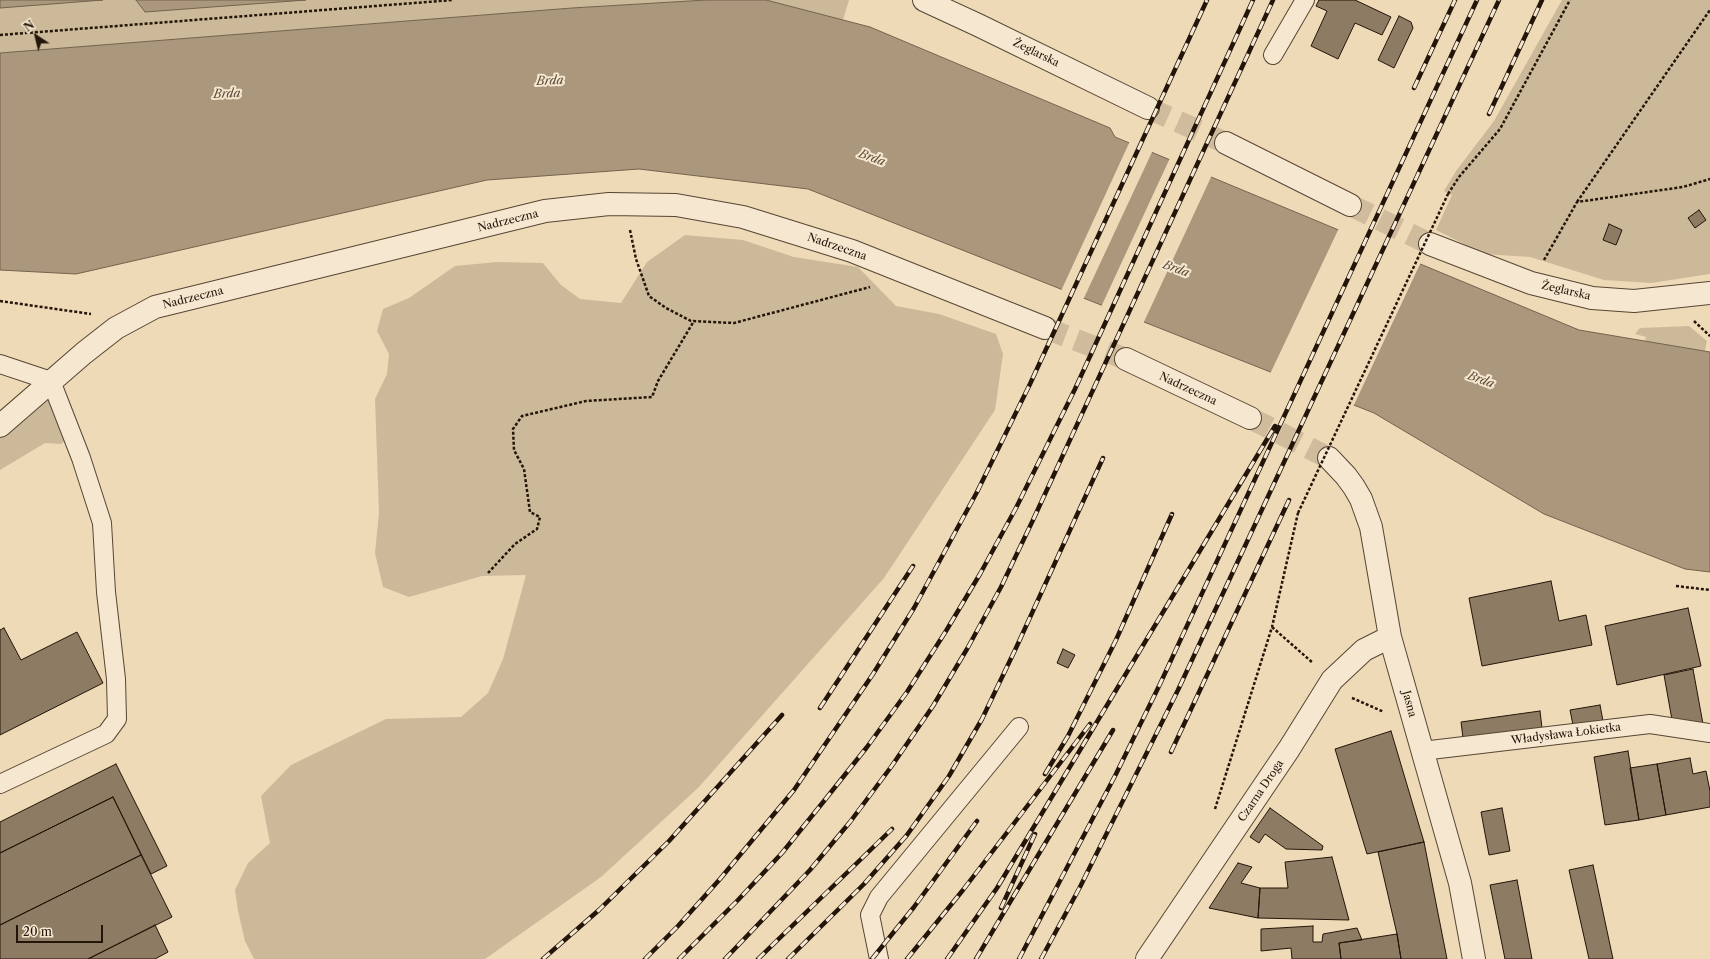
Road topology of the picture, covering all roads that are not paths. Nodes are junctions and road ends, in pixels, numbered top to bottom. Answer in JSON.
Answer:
{"nodes":[{"id":1,"x":924,"y":0,"type":"edge"},
{"id":2,"x":1304,"y":0,"type":"edge"},
{"id":3,"x":1273,"y":55,"type":"dead end"},
{"id":4,"x":1148,"y":108,"type":"tunnel mouth"},
{"id":5,"x":1226,"y":143,"type":"tunnel mouth"},
{"id":6,"x":1350,"y":205,"type":"tunnel mouth"},
{"id":7,"x":1430,"y":244,"type":"tunnel mouth"},
{"id":8,"x":1710,"y":293,"type":"edge"},
{"id":9,"x":1045,"y":328,"type":"tunnel mouth"},
{"id":10,"x":1126,"y":359,"type":"tunnel mouth"},
{"id":11,"x":0,"y":364,"type":"edge"},
{"id":12,"x":51,"y":381,"type":"junction"},
{"id":13,"x":1250,"y":418,"type":"tunnel mouth"},
{"id":14,"x":0,"y":426,"type":"edge"},
{"id":15,"x":1329,"y":458,"type":"tunnel mouth"},
{"id":16,"x":1390,"y":637,"type":"junction"},
{"id":17,"x":1019,"y":727,"type":"dead end"},
{"id":18,"x":1710,"y":733,"type":"edge"},
{"id":19,"x":1422,"y":751,"type":"junction"},
{"id":20,"x":0,"y":784,"type":"edge"},
{"id":21,"x":878,"y":959,"type":"edge"},
{"id":22,"x":1147,"y":959,"type":"edge"},
{"id":23,"x":1474,"y":959,"type":"edge"}],
"edges":[{"from":1,"to":4,"type":"street","name":"Żeglarska"},
{"from":2,"to":3,"type":"lane"},
{"from":5,"to":6,"type":"street"},
{"from":7,"to":8,"type":"street","name":"Żeglarska"},
{"from":9,"to":12,"type":"street","name":"Nadrzeczna"},
{"from":10,"to":13,"type":"street","name":"Nadrzeczna"},
{"from":11,"to":12,"type":"lane"},
{"from":12,"to":14,"type":"street","name":"Nadrzeczna"},
{"from":12,"to":20,"type":"lane"},
{"from":15,"to":16,"type":"street","name":"Jasna"},
{"from":16,"to":19,"type":"street","name":"Jasna"},
{"from":16,"to":22,"type":"street","name":"Czarna Droga"},
{"from":17,"to":21,"type":"lane"},
{"from":18,"to":19,"type":"lane","name":"Władysława Łokietka"},
{"from":19,"to":23,"type":"street","name":"Jasna"}]}
